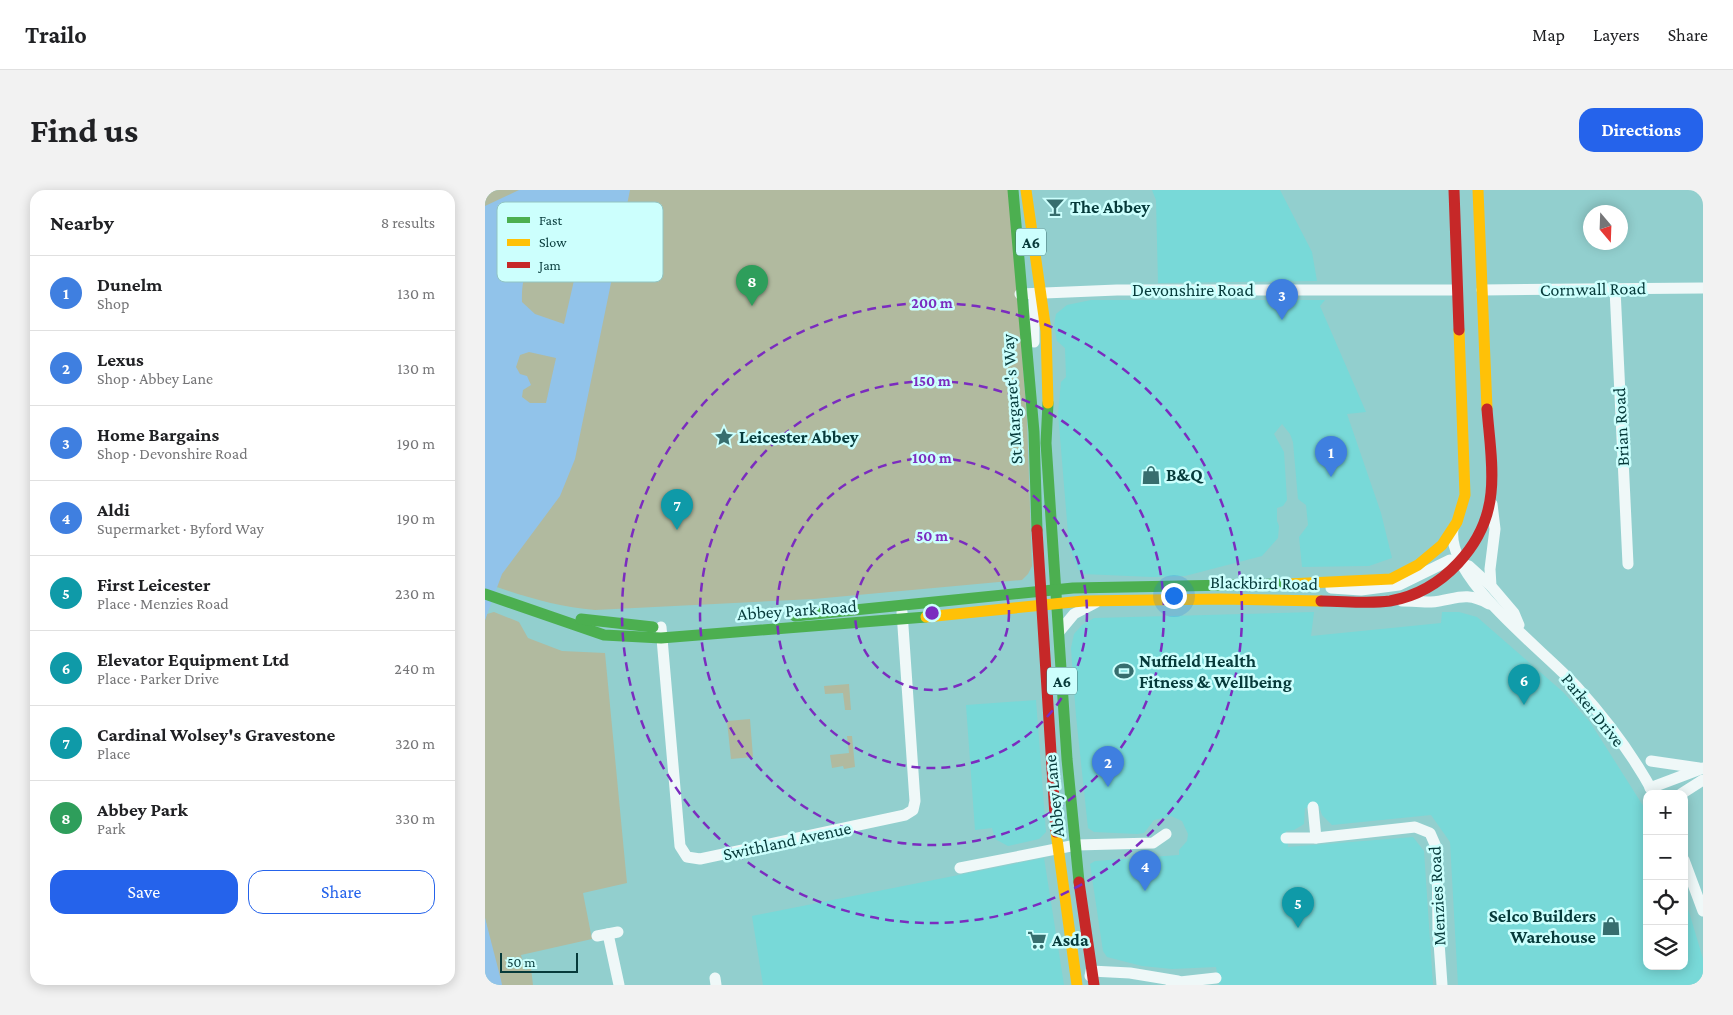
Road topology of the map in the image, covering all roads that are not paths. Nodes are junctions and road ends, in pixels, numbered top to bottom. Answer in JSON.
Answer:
{"nodes":[{"id":1,"x":1013,"y":190,"type":"edge"},
{"id":2,"x":1026,"y":190,"type":"edge"},
{"id":3,"x":1454,"y":190,"type":"edge"},
{"id":4,"x":1478,"y":190,"type":"edge"},
{"id":5,"x":1703,"y":288,"type":"edge"},
{"id":6,"x":1615,"y":289,"type":"junction"},
{"id":7,"x":1457,"y":290,"type":"junction"},
{"id":8,"x":1483,"y":290,"type":"junction"},
{"id":9,"x":1020,"y":294,"type":"junction"},
{"id":10,"x":1040,"y":294,"type":"junction"},
{"id":11,"x":1028,"y":381,"type":"junction"},
{"id":12,"x":1491,"y":492,"type":"junction"},
{"id":13,"x":1453,"y":528,"type":"junction"},
{"id":14,"x":1459,"y":562,"type":"junction"},
{"id":15,"x":1628,"y":564,"type":"dead end"},
{"id":16,"x":1320,"y":583,"type":"junction"},
{"id":17,"x":1257,"y":584,"type":"junction"},
{"id":18,"x":1491,"y":586,"type":"junction"},
{"id":19,"x":1055,"y":589,"type":"junction"},
{"id":20,"x":1040,"y":591,"type":"junction"},
{"id":21,"x":485,"y":594,"type":"edge"},
{"id":22,"x":1256,"y":600,"type":"junction"},
{"id":23,"x":1098,"y":601,"type":"junction"},
{"id":24,"x":1396,"y":601,"type":"junction"},
{"id":25,"x":1056,"y":603,"type":"junction"},
{"id":26,"x":902,"y":606,"type":"junction"},
{"id":27,"x":1041,"y":606,"type":"junction"},
{"id":28,"x":1499,"y":610,"type":"junction"},
{"id":29,"x":903,"y":619,"type":"junction"},
{"id":30,"x":1059,"y":632,"type":"junction"},
{"id":31,"x":661,"y":633,"type":"junction"},
{"id":32,"x":1523,"y":633,"type":"junction"},
{"id":33,"x":1651,"y":761,"type":"dead end"},
{"id":34,"x":1702,"y":768,"type":"edge"},
{"id":35,"x":1703,"y":780,"type":"edge"},
{"id":36,"x":1651,"y":790,"type":"edge"},
{"id":37,"x":1654,"y":790,"type":"edge"},
{"id":38,"x":1687,"y":790,"type":"edge"},
{"id":39,"x":1313,"y":807,"type":"dead end"},
{"id":40,"x":1166,"y":834,"type":"dead end"},
{"id":41,"x":1286,"y":838,"type":"dead end"},
{"id":42,"x":1316,"y":838,"type":"junction"},
{"id":43,"x":1076,"y":845,"type":"junction"},
{"id":44,"x":1056,"y":848,"type":"junction"},
{"id":45,"x":960,"y":868,"type":"dead end"},
{"id":46,"x":1688,"y":871,"type":"edge"},
{"id":47,"x":1703,"y":911,"type":"edge"},
{"id":48,"x":608,"y":934,"type":"dead end"},
{"id":49,"x":1073,"y":959,"type":"junction"},
{"id":50,"x":1216,"y":978,"type":"dead end"},
{"id":51,"x":1090,"y":981,"type":"edge"},
{"id":52,"x":1178,"y":981,"type":"junction"},
{"id":53,"x":619,"y":985,"type":"edge"},
{"id":54,"x":1077,"y":985,"type":"edge"},
{"id":55,"x":1162,"y":985,"type":"edge"},
{"id":56,"x":1442,"y":985,"type":"edge"}],
"edges":[{"from":1,"to":9,"type":"main road","name":"St Margaret's Way","number":"A6"},
{"from":2,"to":10,"type":"main road","name":"St Margaret's Way","number":"A6"},
{"from":3,"to":7,"type":"main road","name":"Blackbird Road"},
{"from":4,"to":8,"type":"main road","name":"Blackbird Road"},
{"from":5,"to":6,"type":"street","name":"Cornwall Road"},
{"from":6,"to":8,"type":"street","name":"Cornwall Road"},
{"from":6,"to":15,"type":"street","name":"Brian Road"},
{"from":7,"to":8,"type":"main road"},
{"from":7,"to":10,"type":"street","name":"Devonshire Road"},
{"from":7,"to":13,"type":"main road","name":"Blackbird Road"},
{"from":8,"to":12,"type":"main road","name":"Blackbird Road"},
{"from":9,"to":10,"type":"street","name":"Devonshire Road"},
{"from":9,"to":11,"type":"main road","name":"St Margaret's Way","number":"A6"},
{"from":10,"to":11,"type":"street"},
{"from":10,"to":19,"type":"main road","name":"St Margaret's Way","number":"A6"},
{"from":11,"to":20,"type":"main road","name":"St Margaret's Way","number":"A6"},
{"from":12,"to":14,"type":"main road","name":"Blackbird Road"},
{"from":12,"to":18,"type":"street"},
{"from":13,"to":14,"type":"street","name":"Parker Drive"},
{"from":13,"to":16,"type":"main road","name":"Blackbird Road"},
{"from":14,"to":16,"type":"street","name":"Blackbird Road"},
{"from":14,"to":18,"type":"street","name":"Parker Drive"},
{"from":14,"to":24,"type":"main road","name":"Blackbird Road"},
{"from":14,"to":28,"type":"street","name":"Parker Drive"},
{"from":16,"to":17,"type":"main road","name":"Blackbird Road"},
{"from":17,"to":19,"type":"main road","name":"Blackbird Road"},
{"from":17,"to":22,"type":"main road"},
{"from":18,"to":32,"type":"street","name":"Parker Drive"},
{"from":19,"to":20,"type":"main road","name":"Abbey Park Road"},
{"from":19,"to":25,"type":"main road","name":"St Margaret's Way","number":"A6"},
{"from":20,"to":26,"type":"main road","name":"Abbey Park Road"},
{"from":20,"to":27,"type":"main road","name":"St Margaret's Way","number":"A6"},
{"from":21,"to":31,"type":"main road","name":"Abbey Park Road"},
{"from":22,"to":23,"type":"main road","name":"Blackbird Road"},
{"from":22,"to":24,"type":"main road","name":"Blackbird Road"},
{"from":23,"to":25,"type":"main road","name":"Blackbird Road"},
{"from":23,"to":30,"type":"street"},
{"from":24,"to":28,"type":"street","name":"Parker Drive"},
{"from":25,"to":27,"type":"main road","name":"Abbey Park Road"},
{"from":25,"to":30,"type":"main road","name":"Abbey Lane","number":"A6"},
{"from":26,"to":29,"type":"street","name":"Swithland Avenue"},
{"from":26,"to":31,"type":"main road","name":"Abbey Park Road"},
{"from":27,"to":29,"type":"main road","name":"Abbey Park Road"},
{"from":27,"to":44,"type":"main road","name":"Abbey Lane","number":"A6"},
{"from":28,"to":32,"type":"street","name":"Parker Drive"},
{"from":29,"to":31,"type":"main road","name":"Abbey Park Road"},
{"from":29,"to":31,"type":"street","name":"Swithland Avenue"},
{"from":30,"to":43,"type":"main road","name":"Abbey Lane","number":"A6"},
{"from":32,"to":36,"type":"street","name":"Parker Drive"},
{"from":33,"to":34,"type":"street"},
{"from":34,"to":37,"type":"street"},
{"from":35,"to":38,"type":"street"},
{"from":39,"to":42,"type":"street"},
{"from":40,"to":43,"type":"street"},
{"from":41,"to":42,"type":"street","name":"Menzies Road"},
{"from":42,"to":56,"type":"street","name":"Menzies Road"},
{"from":43,"to":44,"type":"street"},
{"from":43,"to":51,"type":"main road","name":"Abbey Lane","number":"A6"},
{"from":44,"to":45,"type":"street"},
{"from":44,"to":49,"type":"main road","name":"Abbey Lane","number":"A6"},
{"from":46,"to":47,"type":"street"},
{"from":48,"to":53,"type":"street"},
{"from":49,"to":51,"type":"street"},
{"from":49,"to":54,"type":"main road","name":"Abbey Lane","number":"A6"},
{"from":50,"to":52,"type":"street"},
{"from":51,"to":52,"type":"street"},
{"from":52,"to":55,"type":"street"}]}
